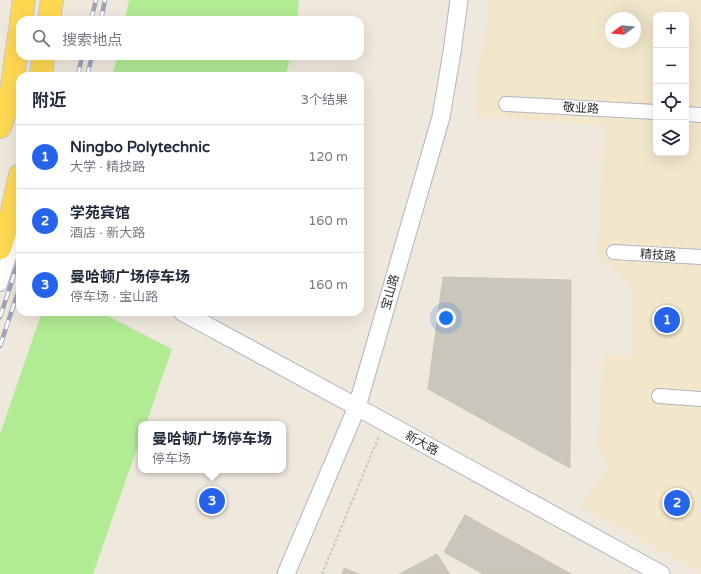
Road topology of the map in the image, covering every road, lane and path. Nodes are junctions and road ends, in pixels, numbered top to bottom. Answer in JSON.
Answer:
{"nodes":[{"id":1,"x":24,"y":0,"type":"edge"},
{"id":2,"x":52,"y":0,"type":"edge"},
{"id":3,"x":459,"y":0,"type":"edge"},
{"id":4,"x":22,"y":16,"type":"edge"},
{"id":5,"x":50,"y":16,"type":"edge"},
{"id":6,"x":16,"y":57,"type":"edge"},
{"id":7,"x":43,"y":60,"type":"edge"},
{"id":8,"x":41,"y":72,"type":"edge"},
{"id":9,"x":506,"y":104,"type":"dead end"},
{"id":10,"x":653,"y":112,"type":"edge"},
{"id":11,"x":689,"y":114,"type":"edge"},
{"id":12,"x":701,"y":115,"type":"edge"},
{"id":13,"x":0,"y":127,"type":"edge"},
{"id":14,"x":16,"y":198,"type":"edge"},
{"id":15,"x":12,"y":220,"type":"edge"},
{"id":16,"x":0,"y":248,"type":"edge"},
{"id":17,"x":614,"y":252,"type":"dead end"},
{"id":18,"x":701,"y":257,"type":"edge"},
{"id":19,"x":0,"y":284,"type":"edge"},
{"id":20,"x":189,"y":316,"type":"edge"},
{"id":21,"x":659,"y":396,"type":"dead end"},
{"id":22,"x":701,"y":399,"type":"edge"},
{"id":23,"x":357,"y":407,"type":"junction"},
{"id":24,"x":385,"y":422,"type":"junction"},
{"id":25,"x":286,"y":574,"type":"edge"},
{"id":26,"x":322,"y":574,"type":"edge"},
{"id":27,"x":661,"y":574,"type":"edge"}],
"edges":[{"from":1,"to":4,"type":"main road"},
{"from":2,"to":5,"type":"main road"},
{"from":3,"to":23,"type":"street","name":"宝山路"},
{"from":6,"to":13,"type":"main road"},
{"from":7,"to":8,"type":"main road"},
{"from":9,"to":10,"type":"street","name":"敬业路"},
{"from":11,"to":12,"type":"street"},
{"from":14,"to":15,"type":"main road"},
{"from":15,"to":16,"type":"main road"},
{"from":15,"to":19,"type":"street"},
{"from":17,"to":18,"type":"street","name":"精技路"},
{"from":20,"to":23,"type":"street","name":"新大路"},
{"from":21,"to":22,"type":"street"},
{"from":23,"to":24,"type":"street","name":"新大路"},
{"from":23,"to":25,"type":"street","name":"宝山路"},
{"from":24,"to":26,"type":"path"},
{"from":24,"to":27,"type":"street","name":"新大路"}]}
